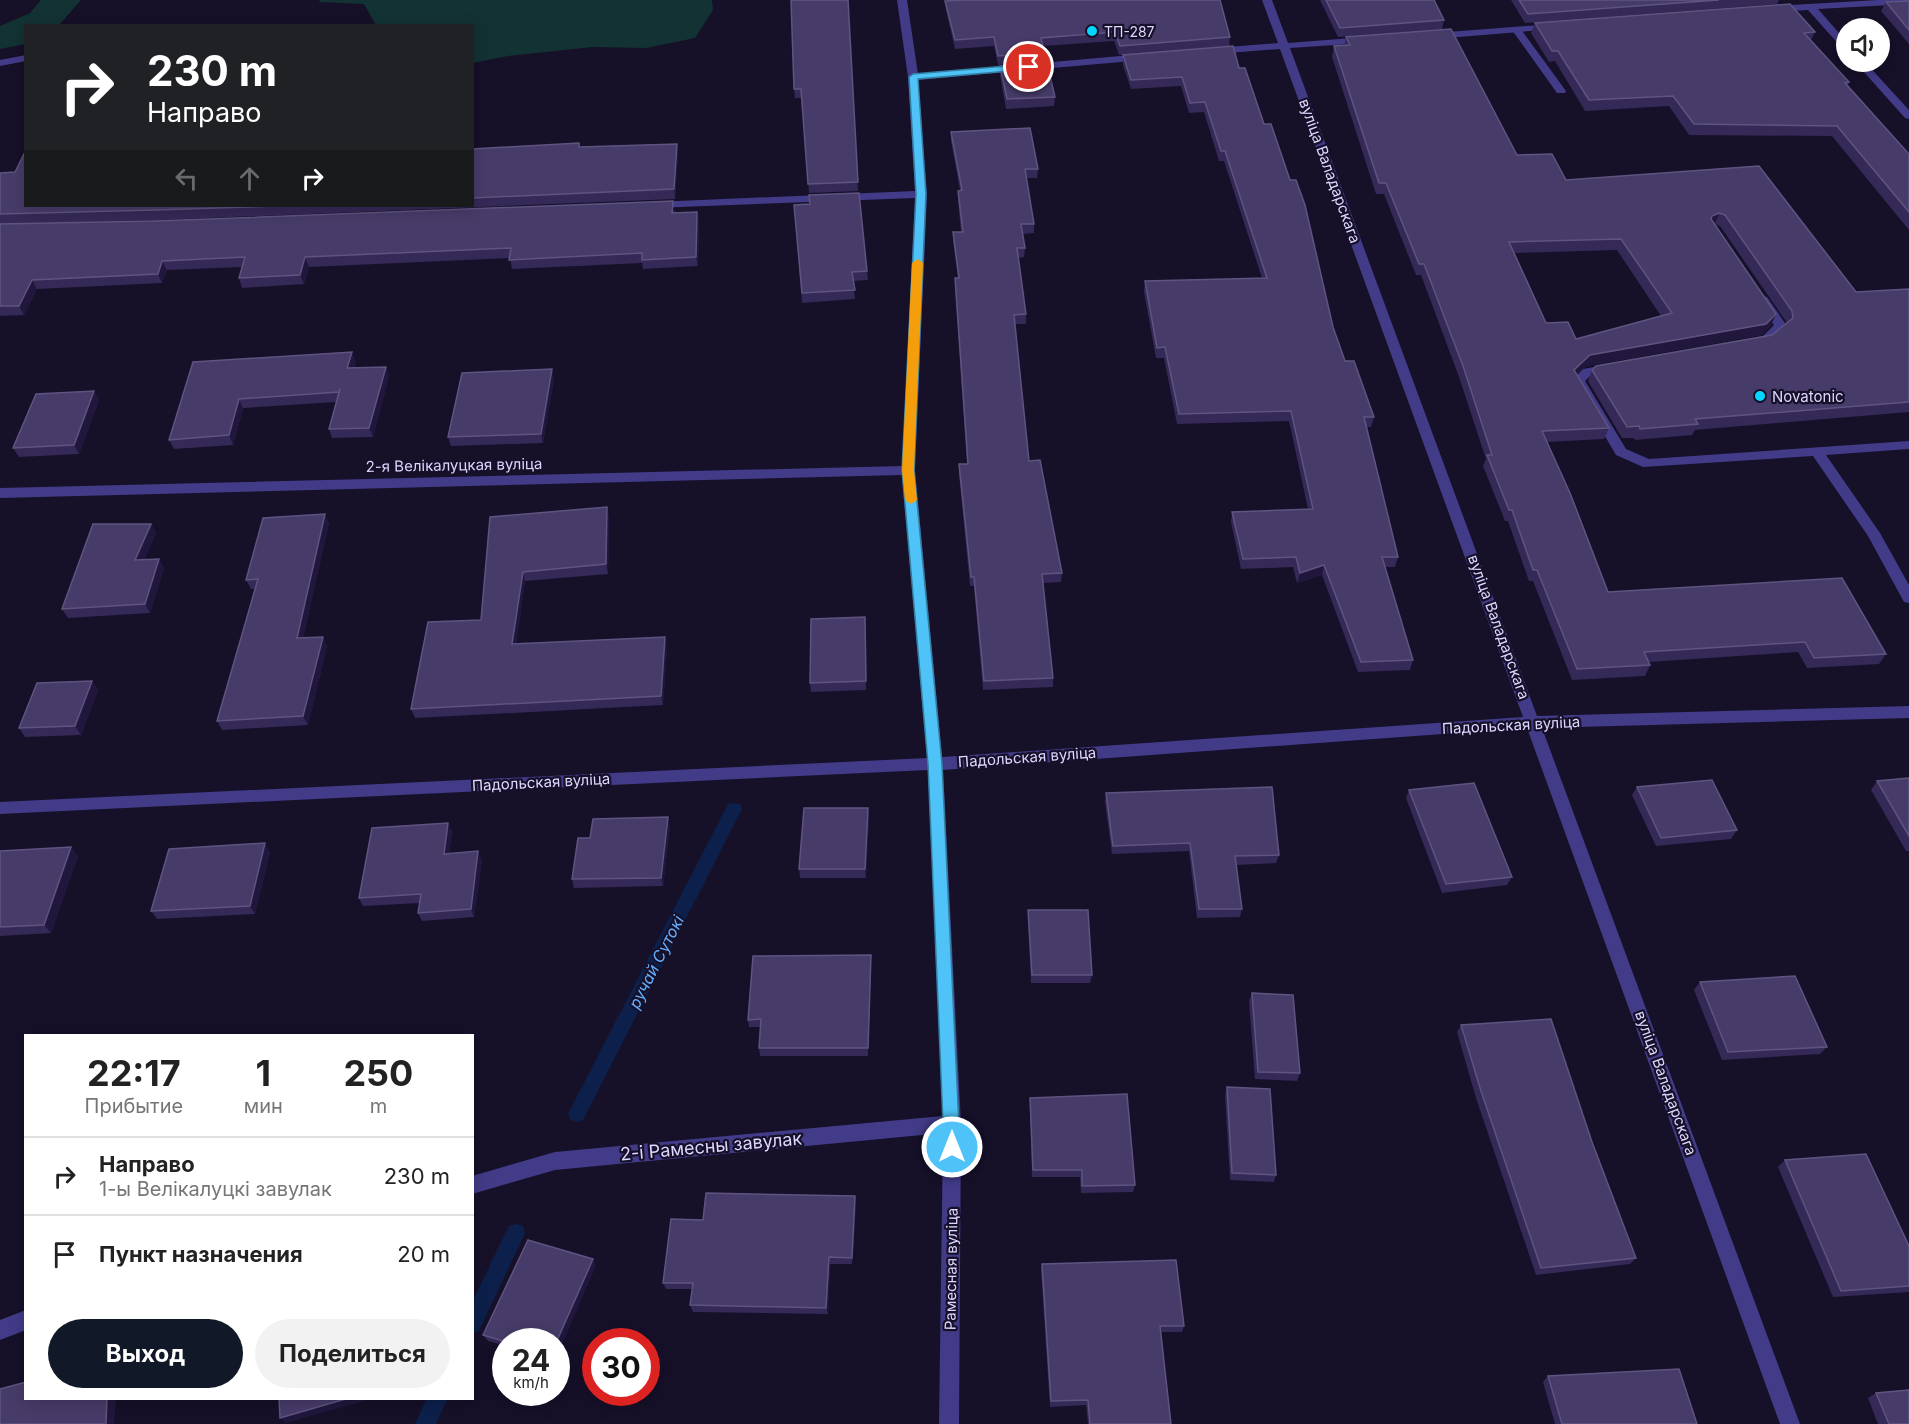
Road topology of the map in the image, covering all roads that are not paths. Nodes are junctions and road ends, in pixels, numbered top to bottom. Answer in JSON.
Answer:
{"nodes":[{"id":1,"x":902,"y":0,"type":"edge"},
{"id":2,"x":1267,"y":0,"type":"edge"},
{"id":3,"x":1909,"y":2,"type":"edge"},
{"id":4,"x":1811,"y":8,"type":"junction"},
{"id":5,"x":1767,"y":10,"type":"edge"},
{"id":6,"x":1562,"y":26,"type":"edge"},
{"id":7,"x":1517,"y":30,"type":"junction"},
{"id":8,"x":1836,"y":35,"type":"edge"},
{"id":9,"x":1423,"y":36,"type":"edge"},
{"id":10,"x":1377,"y":39,"type":"edge"},
{"id":11,"x":1283,"y":45,"type":"junction"},
{"id":12,"x":1200,"y":53,"type":"edge"},
{"id":13,"x":1152,"y":57,"type":"edge"},
{"id":14,"x":24,"y":58,"type":"edge"},
{"id":15,"x":0,"y":63,"type":"edge"},
{"id":16,"x":1869,"y":72,"type":"edge"},
{"id":17,"x":913,"y":77,"type":"junction"},
{"id":18,"x":1561,"y":91,"type":"dead end"},
{"id":19,"x":1909,"y":116,"type":"edge"},
{"id":20,"x":921,"y":194,"type":"junction"},
{"id":21,"x":647,"y":205,"type":"edge"},
{"id":22,"x":1754,"y":287,"type":"edge"},
{"id":23,"x":1744,"y":344,"type":"edge"},
{"id":24,"x":1620,"y":366,"type":"edge"},
{"id":25,"x":1909,"y":445,"type":"edge"},
{"id":26,"x":1817,"y":452,"type":"junction"},
{"id":27,"x":908,"y":470,"type":"junction"},
{"id":28,"x":0,"y":493,"type":"edge"},
{"id":29,"x":1909,"y":598,"type":"edge"},
{"id":30,"x":1909,"y":712,"type":"edge"},
{"id":31,"x":1534,"y":722,"type":"junction"},
{"id":32,"x":935,"y":764,"type":"junction"},
{"id":33,"x":0,"y":808,"type":"edge"},
{"id":34,"x":952,"y":1124,"type":"junction"},
{"id":35,"x":474,"y":1184,"type":"edge"},
{"id":36,"x":24,"y":1321,"type":"edge"},
{"id":37,"x":0,"y":1330,"type":"edge"},
{"id":38,"x":950,"y":1424,"type":"edge"},
{"id":39,"x":1790,"y":1424,"type":"edge"}],
"edges":[{"from":1,"to":17,"type":"street","name":"Рамесная вуліца"},
{"from":2,"to":11,"type":"street","name":"вуліца Валадарскага"},
{"from":3,"to":4,"type":"street"},
{"from":4,"to":5,"type":"street"},
{"from":4,"to":8,"type":"street"},
{"from":6,"to":7,"type":"street"},
{"from":7,"to":9,"type":"street"},
{"from":7,"to":18,"type":"street"},
{"from":10,"to":11,"type":"street"},
{"from":11,"to":12,"type":"street"},
{"from":11,"to":31,"type":"street","name":"вуліца Валадарскага"},
{"from":13,"to":17,"type":"street"},
{"from":14,"to":15,"type":"street"},
{"from":16,"to":19,"type":"street"},
{"from":17,"to":20,"type":"street","name":"Рамесная вуліца"},
{"from":20,"to":21,"type":"street"},
{"from":20,"to":27,"type":"street","name":"Рамесная вуліца"},
{"from":22,"to":23,"type":"street"},
{"from":24,"to":26,"type":"street"},
{"from":25,"to":26,"type":"street"},
{"from":26,"to":29,"type":"street"},
{"from":27,"to":28,"type":"street","name":"2-я Велікалуцкая вуліца"},
{"from":27,"to":32,"type":"street","name":"Рамесная вуліца"},
{"from":30,"to":31,"type":"street","name":"Падольская вуліца"},
{"from":31,"to":32,"type":"street","name":"Падольская вуліца"},
{"from":31,"to":39,"type":"street","name":"вуліца Валадарскага"},
{"from":32,"to":33,"type":"street","name":"Падольская вуліца"},
{"from":32,"to":34,"type":"street","name":"Рамесная вуліца"},
{"from":34,"to":35,"type":"street","name":"2-і Рамесны завулак"},
{"from":34,"to":38,"type":"street","name":"Рамесная вуліца"},
{"from":36,"to":37,"type":"street"}]}
